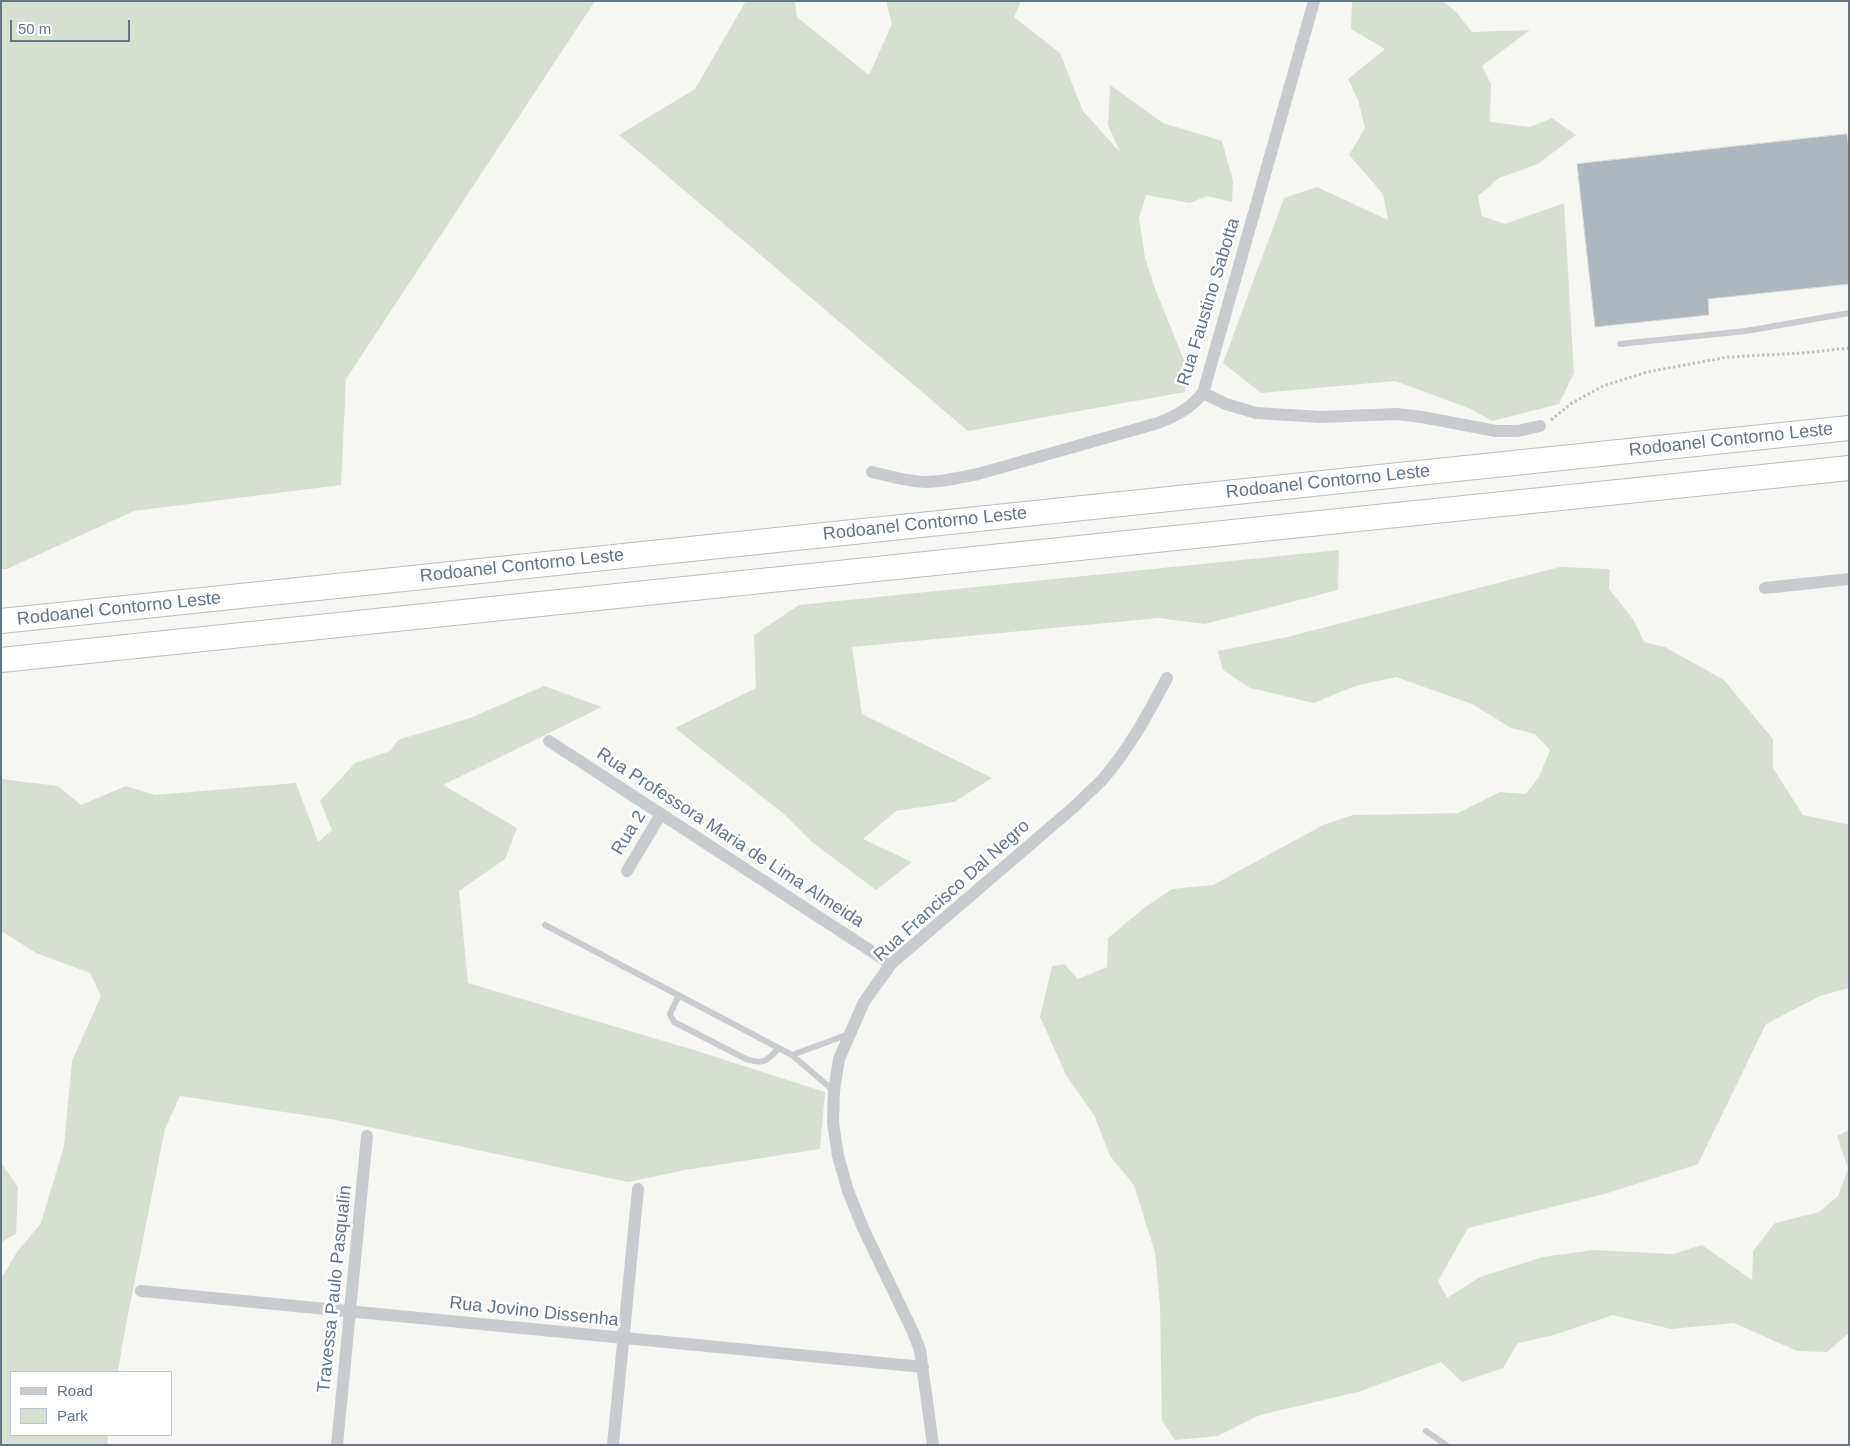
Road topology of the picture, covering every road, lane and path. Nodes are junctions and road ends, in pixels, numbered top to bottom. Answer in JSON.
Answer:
{"nodes":[{"id":1,"x":1314,"y":1,"type":"edge"},
{"id":2,"x":1849,"y":313,"type":"edge"},
{"id":3,"x":1620,"y":344,"type":"dead end"},
{"id":4,"x":1849,"y":348,"type":"edge"},
{"id":5,"x":1203,"y":393,"type":"junction"},
{"id":6,"x":1540,"y":426,"type":"joint"},
{"id":7,"x":1849,"y":428,"type":"edge"},
{"id":8,"x":1849,"y":468,"type":"edge"},
{"id":9,"x":872,"y":472,"type":"dead end"},
{"id":10,"x":1849,"y":579,"type":"edge"},
{"id":11,"x":1765,"y":588,"type":"dead end"},
{"id":12,"x":1,"y":621,"type":"edge"},
{"id":13,"x":1,"y":660,"type":"edge"},
{"id":14,"x":1167,"y":678,"type":"dead end"},
{"id":15,"x":549,"y":741,"type":"dead end"},
{"id":16,"x":661,"y":814,"type":"junction"},
{"id":17,"x":626,"y":871,"type":"dead end"},
{"id":18,"x":545,"y":925,"type":"dead end"},
{"id":19,"x":891,"y":964,"type":"junction"},
{"id":20,"x":679,"y":995,"type":"junction"},
{"id":21,"x":850,"y":1034,"type":"junction"},
{"id":22,"x":779,"y":1048,"type":"junction"},
{"id":23,"x":792,"y":1055,"type":"junction"},
{"id":24,"x":834,"y":1091,"type":"junction"},
{"id":25,"x":367,"y":1136,"type":"dead end"},
{"id":26,"x":638,"y":1189,"type":"dead end"},
{"id":27,"x":141,"y":1291,"type":"dead end"},
{"id":28,"x":350,"y":1311,"type":"junction"},
{"id":29,"x":623,"y":1338,"type":"junction"},
{"id":30,"x":924,"y":1367,"type":"junction"},
{"id":31,"x":1426,"y":1430,"type":"dead end"},
{"id":32,"x":337,"y":1445,"type":"edge"},
{"id":33,"x":613,"y":1445,"type":"edge"},
{"id":34,"x":933,"y":1445,"type":"edge"},
{"id":35,"x":1446,"y":1445,"type":"edge"}],
"edges":[{"from":1,"to":5,"type":"street","name":"Rua Faustino Sabotta"},
{"from":2,"to":3,"type":"lane"},
{"from":4,"to":6,"type":"path"},
{"from":5,"to":6,"type":"street"},
{"from":5,"to":9,"type":"street","name":"Rua Faustino Sabotta"},
{"from":7,"to":12,"type":"highway","name":"Rodoanel Contorno Leste"},
{"from":8,"to":13,"type":"highway"},
{"from":10,"to":11,"type":"street"},
{"from":14,"to":19,"type":"street","name":"Rua Francisco Dal Negro"},
{"from":15,"to":16,"type":"street","name":"Rua Professora Maria de Lima Almeida"},
{"from":16,"to":17,"type":"street","name":"Rua 2"},
{"from":16,"to":19,"type":"street","name":"Rua Professora Maria de Lima Almeida"},
{"from":18,"to":20,"type":"lane"},
{"from":19,"to":21,"type":"street","name":"Rua Francisco Dal Negro"},
{"from":20,"to":22,"type":"lane"},
{"from":20,"to":22,"type":"lane"},
{"from":21,"to":23,"type":"lane"},
{"from":21,"to":24,"type":"street","name":"Rua Francisco Dal Negro"},
{"from":22,"to":23,"type":"lane"},
{"from":23,"to":24,"type":"lane"},
{"from":24,"to":30,"type":"street","name":"Rua Francisco Dal Negro"},
{"from":25,"to":28,"type":"street","name":"Travessa Paulo Pasqualin"},
{"from":26,"to":29,"type":"street"},
{"from":27,"to":28,"type":"street","name":"Rua Jovino Dissenha"},
{"from":28,"to":29,"type":"street","name":"Rua Jovino Dissenha"},
{"from":28,"to":32,"type":"street","name":"Travessa Paulo Pasqualin"},
{"from":29,"to":30,"type":"street","name":"Rua Jovino Dissenha"},
{"from":29,"to":33,"type":"street"},
{"from":30,"to":34,"type":"street","name":"Rua Francisco Dal Negro"},
{"from":31,"to":35,"type":"lane"}]}
